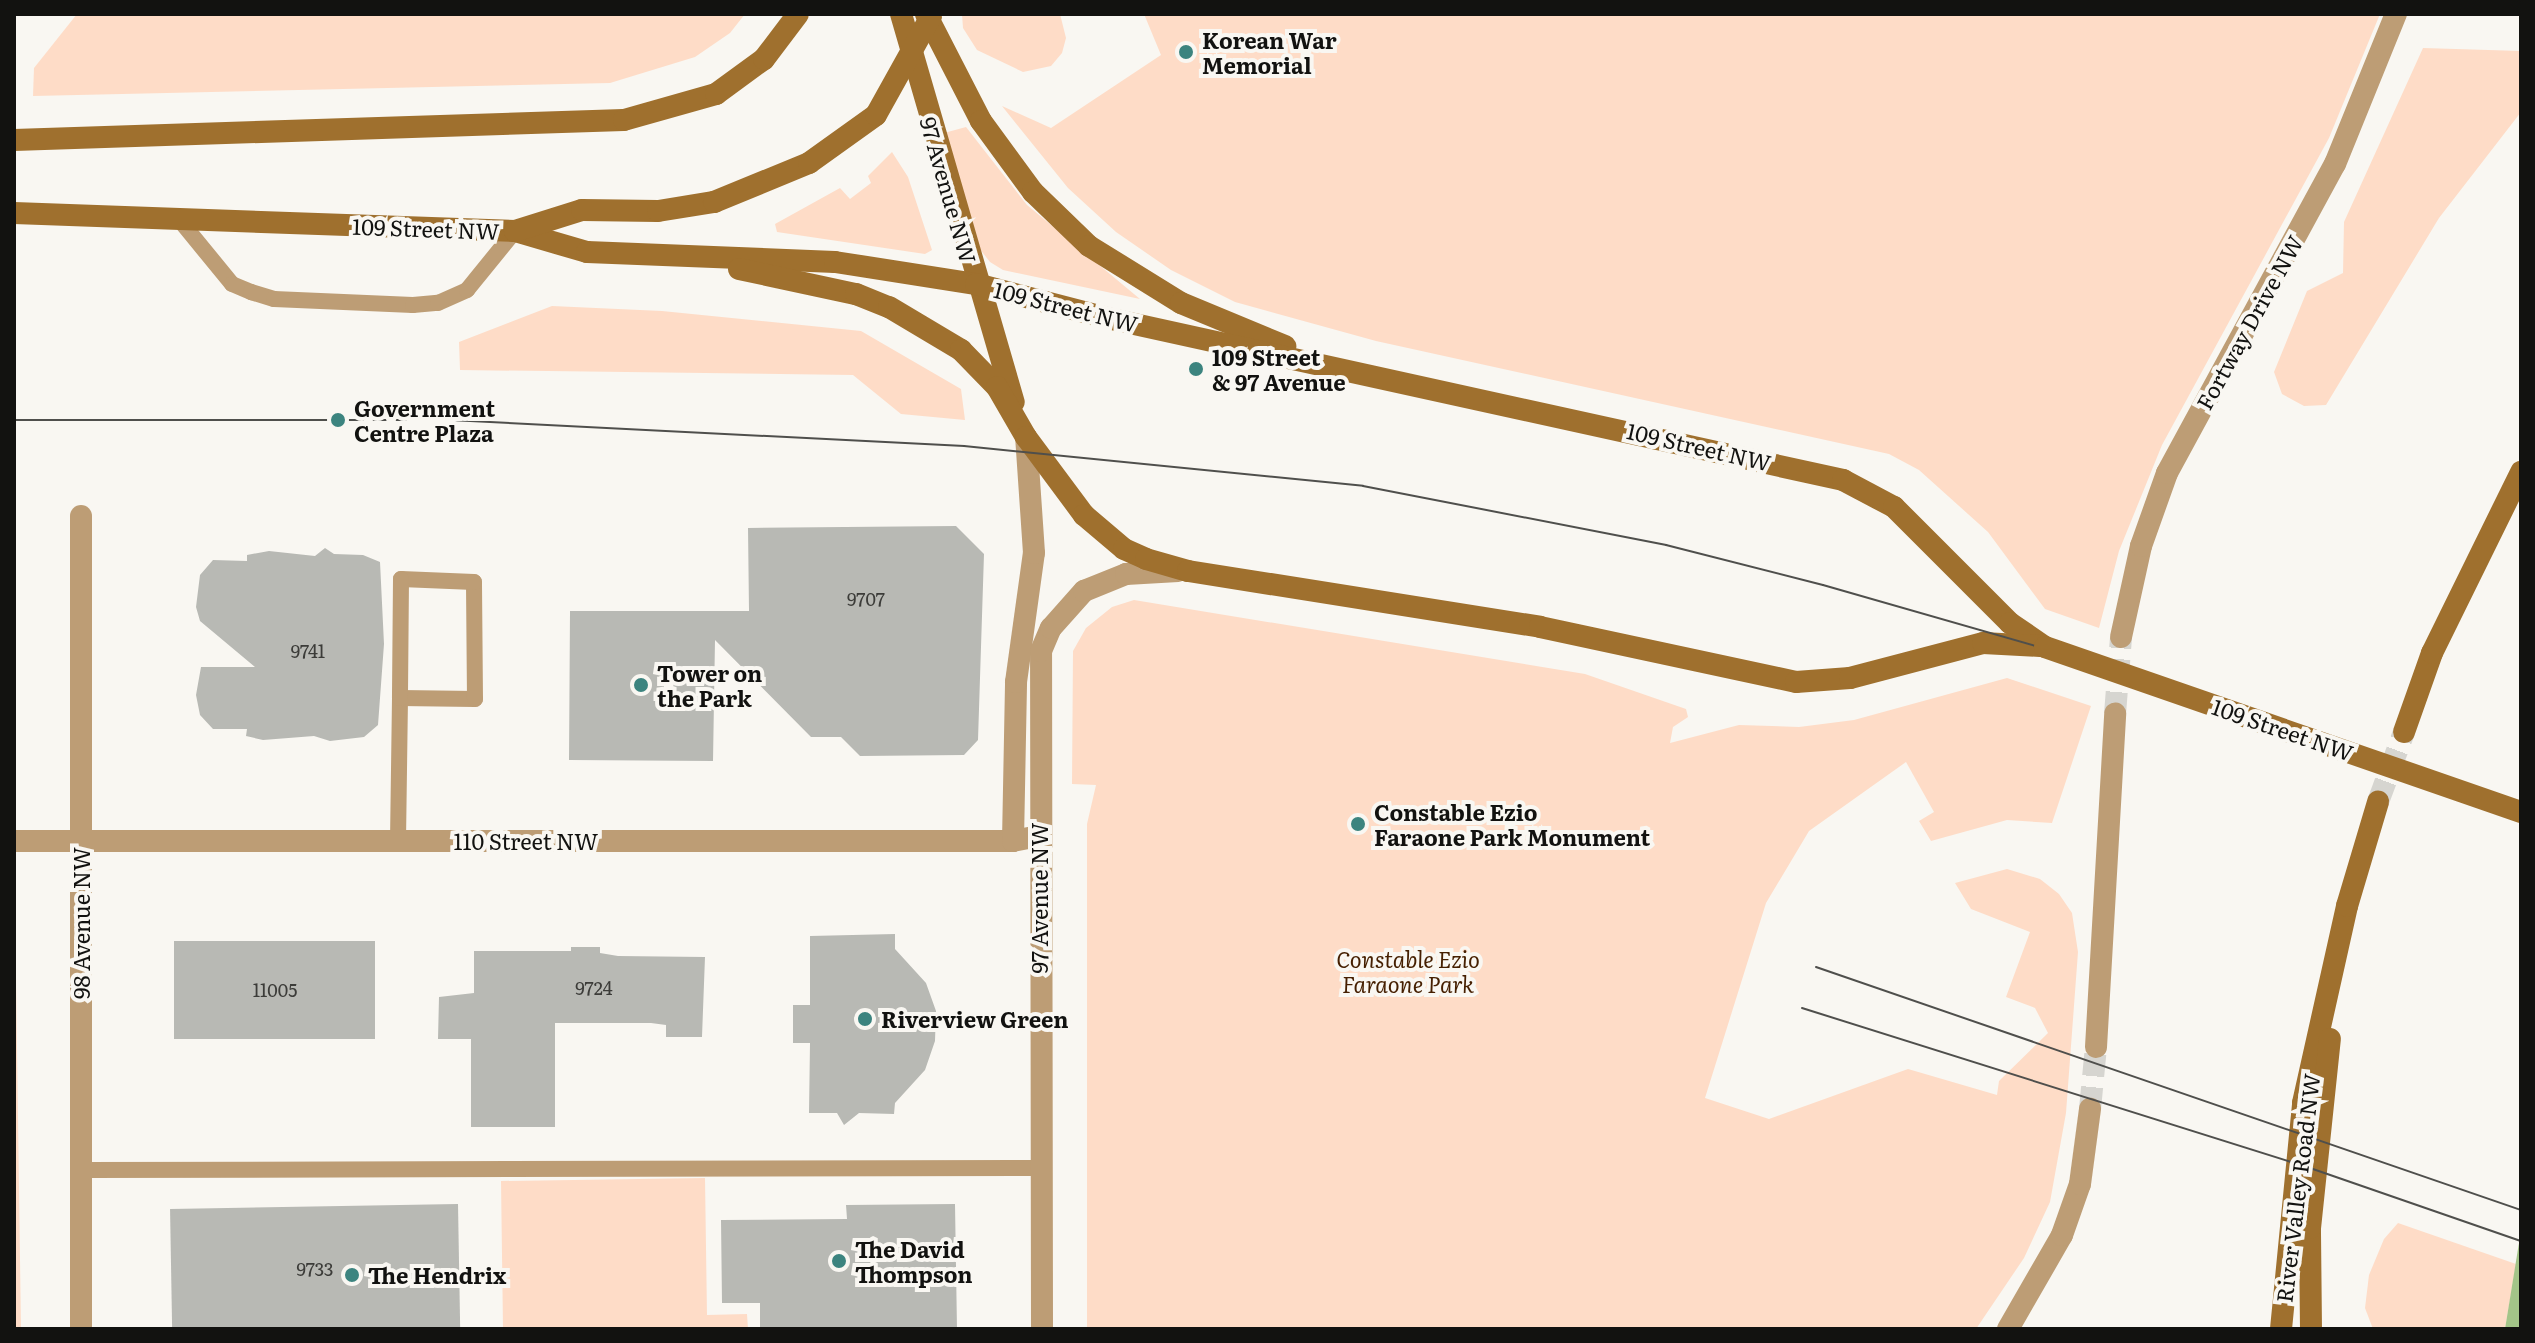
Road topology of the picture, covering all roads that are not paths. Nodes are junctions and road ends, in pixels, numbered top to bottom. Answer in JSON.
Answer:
{"nodes":[{"id":1,"x":798,"y":14,"type":"edge"},
{"id":2,"x":901,"y":14,"type":"edge"},
{"id":3,"x":2396,"y":14,"type":"edge"},
{"id":4,"x":929,"y":17,"type":"edge"},
{"id":5,"x":911,"y":60,"type":"junction"},
{"id":6,"x":14,"y":140,"type":"edge"},
{"id":7,"x":14,"y":213,"type":"edge"},
{"id":8,"x":178,"y":218,"type":"junction"},
{"id":9,"x":515,"y":231,"type":"junction"},
{"id":10,"x":686,"y":257,"type":"junction"},
{"id":11,"x":976,"y":284,"type":"junction"},
{"id":12,"x":1331,"y":366,"type":"junction"},
{"id":13,"x":1026,"y":437,"type":"junction"},
{"id":14,"x":2521,"y":472,"type":"edge"},
{"id":15,"x":81,"y":516,"type":"dead end"},
{"id":16,"x":1188,"y":571,"type":"junction"},
{"id":17,"x":2121,"y":637,"type":"tunnel mouth"},
{"id":18,"x":2045,"y":647,"type":"junction"},
{"id":19,"x":400,"y":698,"type":"junction"},
{"id":20,"x":2115,"y":714,"type":"tunnel mouth"},
{"id":21,"x":2404,"y":732,"type":"tunnel mouth"},
{"id":22,"x":2378,"y":802,"type":"tunnel mouth"},
{"id":23,"x":2521,"y":812,"type":"edge"},
{"id":24,"x":1038,"y":836,"type":"junction"},
{"id":25,"x":14,"y":841,"type":"edge"},
{"id":26,"x":80,"y":841,"type":"junction"},
{"id":27,"x":398,"y":841,"type":"junction"},
{"id":28,"x":1013,"y":841,"type":"junction"},
{"id":29,"x":2347,"y":906,"type":"junction"},
{"id":30,"x":2096,"y":1047,"type":"tunnel mouth"},
{"id":31,"x":2090,"y":1109,"type":"tunnel mouth"},
{"id":32,"x":1041,"y":1168,"type":"junction"},
{"id":33,"x":82,"y":1170,"type":"junction"},
{"id":34,"x":81,"y":1329,"type":"edge"},
{"id":35,"x":1042,"y":1329,"type":"edge"},
{"id":36,"x":2008,"y":1329,"type":"edge"},
{"id":37,"x":2281,"y":1329,"type":"edge"},
{"id":38,"x":2311,"y":1329,"type":"edge"}],
"edges":[{"from":1,"to":6,"type":"main road"},
{"from":2,"to":5,"type":"main road","name":"97 Avenue NW"},
{"from":3,"to":17,"type":"street","name":"Fortway Drive NW"},
{"from":4,"to":5,"type":"main road"},
{"from":4,"to":12,"type":"main road"},
{"from":5,"to":9,"type":"main road"},
{"from":5,"to":11,"type":"main road","name":"97 Avenue NW"},
{"from":7,"to":8,"type":"main road","name":"109 Street NW"},
{"from":8,"to":9,"type":"main road","name":"109 Street NW"},
{"from":8,"to":9,"type":"lane"},
{"from":9,"to":10,"type":"main road","name":"109 Street NW"},
{"from":10,"to":11,"type":"main road","name":"109 Street NW"},
{"from":10,"to":13,"type":"main road"},
{"from":11,"to":12,"type":"main road","name":"109 Street NW"},
{"from":11,"to":13,"type":"main road","name":"97 Avenue NW"},
{"from":12,"to":18,"type":"main road","name":"109 Street NW"},
{"from":13,"to":16,"type":"main road","name":"109 Street NW"},
{"from":13,"to":28,"type":"street","name":"97 Avenue NW"},
{"from":14,"to":21,"type":"main road"},
{"from":15,"to":26,"type":"street","name":"98 Avenue NW"},
{"from":16,"to":18,"type":"main road","name":"109 Street NW"},
{"from":16,"to":24,"type":"street","name":"97 Avenue NW"},
{"from":18,"to":23,"type":"main road","name":"109 Street NW","bridge":true},
{"from":19,"to":19,"type":"lane"},
{"from":19,"to":27,"type":"lane"},
{"from":20,"to":30,"type":"street"},
{"from":22,"to":29,"type":"main road","name":"River Valley Road NW"},
{"from":24,"to":28,"type":"street","name":"110 Street NW"},
{"from":24,"to":32,"type":"street","name":"97 Avenue NW"},
{"from":25,"to":26,"type":"street","name":"110 Street NW"},
{"from":26,"to":27,"type":"street","name":"110 Street NW"},
{"from":26,"to":33,"type":"street","name":"98 Avenue NW"},
{"from":27,"to":28,"type":"street","name":"110 Street NW"},
{"from":29,"to":37,"type":"main road","name":"River Valley Road NW"},
{"from":29,"to":38,"type":"main road","name":"River Valley Road NW"},
{"from":31,"to":36,"type":"street"},
{"from":32,"to":33,"type":"lane"},
{"from":32,"to":35,"type":"street","name":"97 Avenue NW"},
{"from":33,"to":34,"type":"street","name":"98 Avenue NW"}]}
